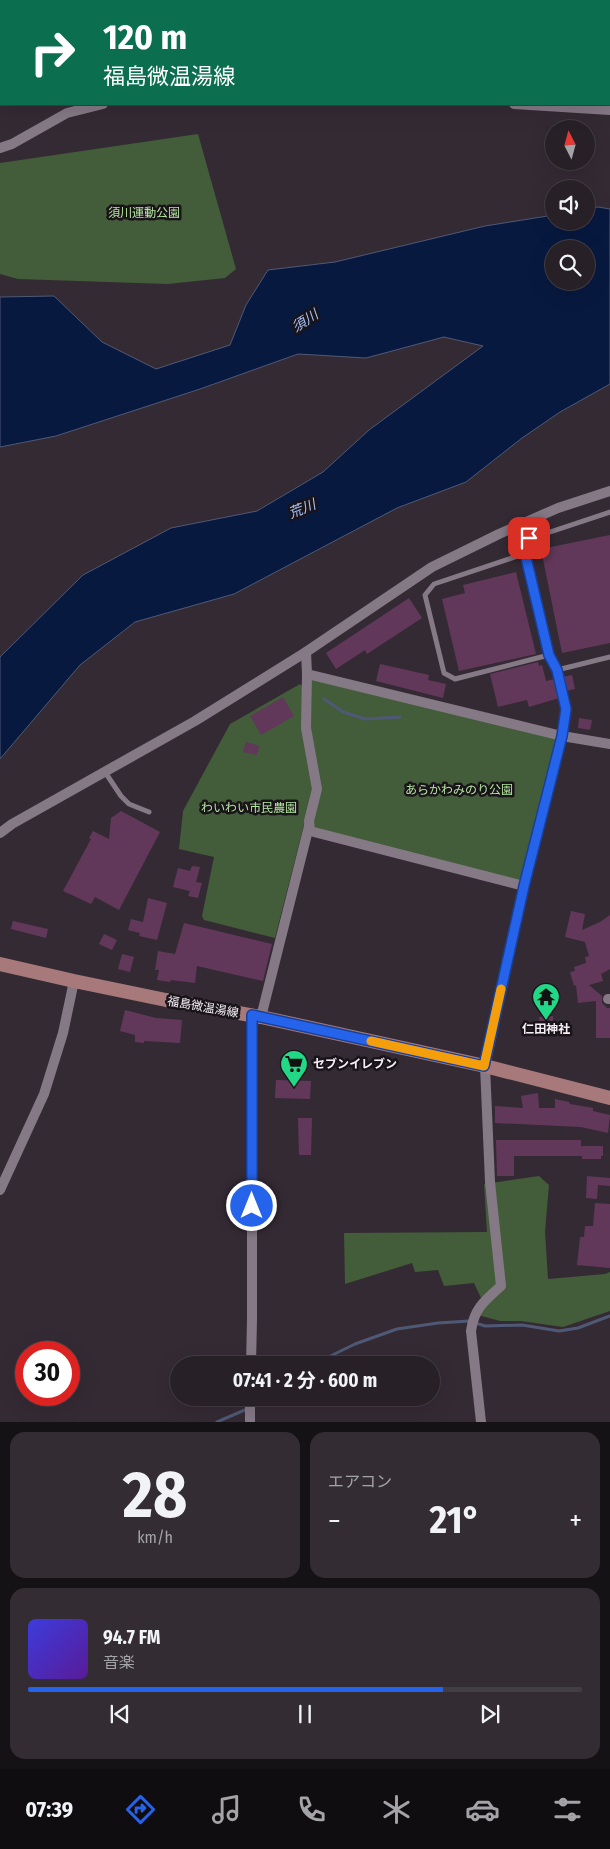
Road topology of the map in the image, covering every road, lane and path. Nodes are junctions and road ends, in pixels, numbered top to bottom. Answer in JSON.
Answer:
{"nodes":[{"id":1,"x":95,"y":105,"type":"edge"},
{"id":2,"x":530,"y":105,"type":"edge"},
{"id":3,"x":72,"y":108,"type":"edge"},
{"id":4,"x":610,"y":110,"type":"edge"},
{"id":5,"x":0,"y":148,"type":"edge"},
{"id":6,"x":610,"y":492,"type":"edge"},
{"id":7,"x":610,"y":512,"type":"edge"},
{"id":8,"x":524,"y":549,"type":"junction"},
{"id":9,"x":306,"y":652,"type":"junction"},
{"id":10,"x":549,"y":655,"type":"junction"},
{"id":11,"x":610,"y":657,"type":"edge"},
{"id":12,"x":557,"y":670,"type":"junction"},
{"id":13,"x":307,"y":674,"type":"junction"},
{"id":14,"x":562,"y":736,"type":"junction"},
{"id":15,"x":610,"y":744,"type":"edge"},
{"id":16,"x":105,"y":771,"type":"junction"},
{"id":17,"x":149,"y":812,"type":"dead end"},
{"id":18,"x":309,"y":826,"type":"junction"},
{"id":19,"x":0,"y":832,"type":"edge"},
{"id":20,"x":524,"y":886,"type":"junction"},
{"id":21,"x":0,"y":964,"type":"edge"},
{"id":22,"x":74,"y":981,"type":"junction"},
{"id":23,"x":256,"y":1016,"type":"junction"},
{"id":24,"x":484,"y":1066,"type":"junction"},
{"id":25,"x":610,"y":1098,"type":"edge"},
{"id":26,"x":0,"y":1190,"type":"edge"},
{"id":27,"x":251,"y":1356,"type":"edge"},
{"id":28,"x":250,"y":1406,"type":"edge"},
{"id":29,"x":250,"y":1422,"type":"edge"},
{"id":30,"x":481,"y":1422,"type":"edge"}],
"edges":[{"from":1,"to":3,"type":"street"},
{"from":2,"to":4,"type":"street"},
{"from":3,"to":5,"type":"street"},
{"from":6,"to":9,"type":"street"},
{"from":7,"to":8,"type":"lane"},
{"from":8,"to":10,"type":"lane"},
{"from":8,"to":10,"type":"lane"},
{"from":9,"to":13,"type":"street"},
{"from":9,"to":16,"type":"street"},
{"from":10,"to":12,"type":"lane"},
{"from":11,"to":12,"type":"lane"},
{"from":12,"to":14,"type":"lane"},
{"from":13,"to":14,"type":"street"},
{"from":13,"to":18,"type":"street"},
{"from":14,"to":15,"type":"street"},
{"from":14,"to":20,"type":"street"},
{"from":16,"to":17,"type":"lane"},
{"from":16,"to":19,"type":"street"},
{"from":18,"to":20,"type":"street"},
{"from":18,"to":23,"type":"street"},
{"from":20,"to":24,"type":"street"},
{"from":21,"to":22,"type":"main road","name":"福島微温湯線"},
{"from":22,"to":23,"type":"main road","name":"福島微温湯線"},
{"from":22,"to":26,"type":"street"},
{"from":23,"to":24,"type":"main road","name":"福島微温湯線"},
{"from":23,"to":27,"type":"street"},
{"from":24,"to":25,"type":"main road","name":"福島微温湯線"},
{"from":24,"to":30,"type":"street"},
{"from":28,"to":29,"type":"street"}]}
